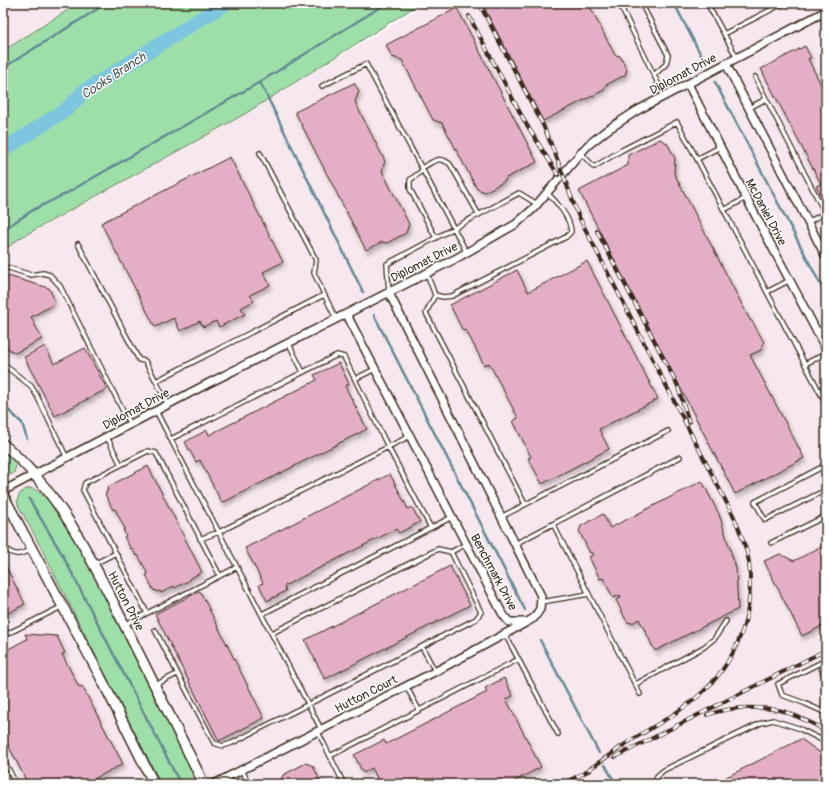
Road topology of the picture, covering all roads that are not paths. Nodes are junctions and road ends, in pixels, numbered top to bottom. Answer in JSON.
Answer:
{"nodes":[{"id":1,"x":619,"y":3,"type":"edge"},
{"id":2,"x":641,"y":3,"type":"edge"},
{"id":3,"x":708,"y":3,"type":"edge"},
{"id":4,"x":784,"y":3,"type":"edge"},
{"id":5,"x":823,"y":12,"type":"edge"},
{"id":6,"x":826,"y":24,"type":"edge"},
{"id":7,"x":724,"y":34,"type":"junction"},
{"id":8,"x":737,"y":58,"type":"junction"},
{"id":9,"x":726,"y":64,"type":"junction"},
{"id":10,"x":654,"y":75,"type":"junction"},
{"id":11,"x":755,"y":76,"type":"dead end"},
{"id":12,"x":688,"y":84,"type":"junction"},
{"id":13,"x":322,"y":86,"type":"dead end"},
{"id":14,"x":664,"y":96,"type":"junction"},
{"id":15,"x":766,"y":99,"type":"junction"},
{"id":16,"x":749,"y":108,"type":"junction"},
{"id":17,"x":720,"y":147,"type":"junction"},
{"id":18,"x":260,"y":153,"type":"dead end"},
{"id":19,"x":581,"y":153,"type":"junction"},
{"id":20,"x":697,"y":159,"type":"junction"},
{"id":21,"x":422,"y":169,"type":"junction"},
{"id":22,"x":546,"y":192,"type":"junction"},
{"id":23,"x":746,"y":198,"type":"junction"},
{"id":24,"x":537,"y":204,"type":"junction"},
{"id":25,"x":724,"y":210,"type":"junction"},
{"id":26,"x":825,"y":214,"type":"edge"},
{"id":27,"x":479,"y":215,"type":"junction"},
{"id":28,"x":808,"y":222,"type":"junction"},
{"id":29,"x":454,"y":229,"type":"junction"},
{"id":30,"x":436,"y":238,"type":"junction"},
{"id":31,"x":78,"y":244,"type":"dead end"},
{"id":32,"x":467,"y":253,"type":"junction"},
{"id":33,"x":826,"y":257,"type":"edge"},
{"id":34,"x":3,"y":268,"type":"edge"},
{"id":35,"x":427,"y":274,"type":"junction"},
{"id":36,"x":790,"y":280,"type":"junction"},
{"id":37,"x":767,"y":292,"type":"junction"},
{"id":38,"x":389,"y":293,"type":"junction"},
{"id":39,"x":324,"y":295,"type":"junction"},
{"id":40,"x":435,"y":295,"type":"junction"},
{"id":41,"x":346,"y":315,"type":"junction"},
{"id":42,"x":337,"y":320,"type":"junction"},
{"id":43,"x":826,"y":326,"type":"edge"},
{"id":44,"x":817,"y":331,"type":"junction"},
{"id":45,"x":289,"y":344,"type":"junction"},
{"id":46,"x":826,"y":349,"type":"edge"},
{"id":47,"x":826,"y":353,"type":"edge"},
{"id":48,"x":3,"y":364,"type":"edge"},
{"id":49,"x":805,"y":364,"type":"junction"},
{"id":50,"x":375,"y":369,"type":"junction"},
{"id":51,"x":303,"y":372,"type":"junction"},
{"id":52,"x":355,"y":379,"type":"junction"},
{"id":53,"x":156,"y":381,"type":"junction"},
{"id":54,"x":826,"y":404,"type":"edge"},
{"id":55,"x":168,"y":405,"type":"junction"},
{"id":56,"x":156,"y":411,"type":"junction"},
{"id":57,"x":130,"y":425,"type":"junction"},
{"id":58,"x":668,"y":431,"type":"dead end"},
{"id":59,"x":410,"y":436,"type":"junction"},
{"id":60,"x":106,"y":437,"type":"junction"},
{"id":61,"x":171,"y":439,"type":"junction"},
{"id":62,"x":3,"y":444,"type":"edge"},
{"id":63,"x":388,"y":447,"type":"junction"},
{"id":64,"x":680,"y":456,"type":"dead end"},
{"id":65,"x":67,"y":458,"type":"junction"},
{"id":66,"x":121,"y":465,"type":"junction"},
{"id":67,"x":826,"y":465,"type":"edge"},
{"id":68,"x":35,"y":474,"type":"junction"},
{"id":69,"x":826,"y":490,"type":"edge"},
{"id":70,"x":3,"y":491,"type":"edge"},
{"id":71,"x":3,"y":495,"type":"edge"},
{"id":72,"x":525,"y":504,"type":"junction"},
{"id":73,"x":826,"y":516,"type":"edge"},
{"id":74,"x":452,"y":517,"type":"junction"},
{"id":75,"x":502,"y":517,"type":"junction"},
{"id":76,"x":553,"y":524,"type":"junction"},
{"id":77,"x":431,"y":528,"type":"junction"},
{"id":78,"x":219,"y":532,"type":"junction"},
{"id":79,"x":200,"y":539,"type":"junction"},
{"id":80,"x":772,"y":543,"type":"dead end"},
{"id":81,"x":466,"y":544,"type":"junction"},
{"id":82,"x":515,"y":544,"type":"junction"},
{"id":83,"x":3,"y":545,"type":"edge"},
{"id":84,"x":32,"y":548,"type":"junction"},
{"id":85,"x":116,"y":552,"type":"junction"},
{"id":86,"x":451,"y":552,"type":"junction"},
{"id":87,"x":94,"y":564,"type":"junction"},
{"id":88,"x":238,"y":567,"type":"junction"},
{"id":89,"x":220,"y":576,"type":"junction"},
{"id":90,"x":589,"y":594,"type":"junction"},
{"id":91,"x":541,"y":602,"type":"junction"},
{"id":92,"x":63,"y":606,"type":"junction"},
{"id":93,"x":147,"y":613,"type":"junction"},
{"id":94,"x":262,"y":614,"type":"junction"},
{"id":95,"x":726,"y":621,"type":"dead end"},
{"id":96,"x":527,"y":622,"type":"junction"},
{"id":97,"x":124,"y":625,"type":"junction"},
{"id":98,"x":155,"y":630,"type":"dead end"},
{"id":99,"x":272,"y":633,"type":"junction"},
{"id":100,"x":505,"y":634,"type":"junction"},
{"id":101,"x":3,"y":636,"type":"edge"},
{"id":102,"x":422,"y":647,"type":"junction"},
{"id":103,"x":519,"y":659,"type":"junction"},
{"id":104,"x":826,"y":660,"type":"edge"},
{"id":105,"x":435,"y":671,"type":"junction"},
{"id":106,"x":178,"y":674,"type":"junction"},
{"id":107,"x":636,"y":684,"type":"junction"},
{"id":108,"x":154,"y":685,"type":"junction"},
{"id":109,"x":406,"y":686,"type":"junction"},
{"id":110,"x":640,"y":694,"type":"dead end"},
{"id":111,"x":309,"y":704,"type":"junction"},
{"id":112,"x":419,"y":710,"type":"junction"},
{"id":113,"x":826,"y":713,"type":"edge"},
{"id":114,"x":319,"y":730,"type":"junction"},
{"id":115,"x":558,"y":734,"type":"dead end"},
{"id":116,"x":826,"y":742,"type":"edge"},
{"id":117,"x":330,"y":756,"type":"junction"},
{"id":118,"x":3,"y":758,"type":"edge"},
{"id":119,"x":242,"y":770,"type":"junction"},
{"id":120,"x":16,"y":784,"type":"edge"},
{"id":121,"x":154,"y":784,"type":"edge"},
{"id":122,"x":204,"y":784,"type":"edge"},
{"id":123,"x":214,"y":784,"type":"edge"},
{"id":124,"x":249,"y":784,"type":"edge"},
{"id":125,"x":344,"y":784,"type":"edge"},
{"id":126,"x":654,"y":784,"type":"edge"}],
"edges":[{"from":1,"to":10,"type":"lane"},
{"from":2,"to":10,"type":"lane"},
{"from":3,"to":7,"type":"lane"},
{"from":4,"to":7,"type":"lane"},
{"from":5,"to":6,"type":"lane"},
{"from":5,"to":8,"type":"street","name":"Diplomat Drive"},
{"from":7,"to":8,"type":"lane"},
{"from":8,"to":9,"type":"street","name":"Diplomat Drive"},
{"from":9,"to":12,"type":"street","name":"Diplomat Drive"},
{"from":9,"to":16,"type":"street"},
{"from":10,"to":14,"type":"lane"},
{"from":11,"to":15,"type":"lane"},
{"from":12,"to":14,"type":"street","name":"Diplomat Drive"},
{"from":12,"to":17,"type":"street","name":"McDaniel Drive"},
{"from":13,"to":21,"type":"lane"},
{"from":14,"to":19,"type":"street","name":"Diplomat Drive"},
{"from":15,"to":16,"type":"lane"},
{"from":15,"to":26,"type":"lane"},
{"from":16,"to":28,"type":"street"},
{"from":17,"to":20,"type":"lane"},
{"from":17,"to":23,"type":"street","name":"McDaniel Drive"},
{"from":18,"to":39,"type":"lane"},
{"from":19,"to":20,"type":"lane"},
{"from":19,"to":22,"type":"street","name":"Diplomat Drive"},
{"from":20,"to":25,"type":"lane"},
{"from":21,"to":27,"type":"lane"},
{"from":21,"to":29,"type":"lane"},
{"from":21,"to":30,"type":"lane"},
{"from":22,"to":24,"type":"street","name":"Diplomat Drive"},
{"from":22,"to":40,"type":"lane"},
{"from":23,"to":25,"type":"lane"},
{"from":23,"to":36,"type":"street","name":"McDaniel Drive"},
{"from":24,"to":27,"type":"lane"},
{"from":24,"to":32,"type":"street","name":"Diplomat Drive"},
{"from":25,"to":37,"type":"lane"},
{"from":26,"to":28,"type":"lane"},
{"from":27,"to":29,"type":"lane"},
{"from":28,"to":33,"type":"street"},
{"from":29,"to":30,"type":"lane"},
{"from":29,"to":32,"type":"lane"},
{"from":30,"to":38,"type":"lane"},
{"from":31,"to":53,"type":"lane"},
{"from":32,"to":35,"type":"street","name":"Diplomat Drive"},
{"from":34,"to":57,"type":"lane"},
{"from":35,"to":38,"type":"street","name":"Diplomat Drive"},
{"from":35,"to":40,"type":"lane"},
{"from":36,"to":37,"type":"lane"},
{"from":36,"to":44,"type":"street","name":"McDaniel Drive"},
{"from":37,"to":49,"type":"lane"},
{"from":38,"to":41,"type":"street","name":"Diplomat Drive"},
{"from":38,"to":75,"type":"street"},
{"from":39,"to":42,"type":"lane"},
{"from":39,"to":53,"type":"lane"},
{"from":40,"to":72,"type":"lane"},
{"from":41,"to":42,"type":"street","name":"Diplomat Drive"},
{"from":41,"to":50,"type":"street","name":"Benchmark Drive"},
{"from":42,"to":45,"type":"street","name":"Diplomat Drive"},
{"from":43,"to":44,"type":"lane"},
{"from":44,"to":46,"type":"street","name":"McDaniel Drive"},
{"from":45,"to":51,"type":"lane"},
{"from":45,"to":55,"type":"street","name":"Diplomat Drive"},
{"from":47,"to":49,"type":"lane"},
{"from":48,"to":65,"type":"lane"},
{"from":49,"to":54,"type":"lane"},
{"from":50,"to":52,"type":"lane"},
{"from":50,"to":59,"type":"street","name":"Benchmark Drive"},
{"from":51,"to":52,"type":"lane"},
{"from":51,"to":61,"type":"lane"},
{"from":52,"to":63,"type":"lane"},
{"from":53,"to":55,"type":"lane"},
{"from":55,"to":56,"type":"street","name":"Diplomat Drive"},
{"from":56,"to":57,"type":"street","name":"Diplomat Drive"},
{"from":56,"to":61,"type":"lane"},
{"from":57,"to":60,"type":"street","name":"Diplomat Drive"},
{"from":58,"to":72,"type":"lane"},
{"from":59,"to":63,"type":"lane"},
{"from":59,"to":74,"type":"street","name":"Benchmark Drive"},
{"from":60,"to":65,"type":"street","name":"Diplomat Drive"},
{"from":60,"to":66,"type":"lane"},
{"from":61,"to":78,"type":"lane"},
{"from":62,"to":68,"type":"street","name":"Hutton Drive"},
{"from":63,"to":77,"type":"lane"},
{"from":63,"to":78,"type":"lane"},
{"from":64,"to":76,"type":"lane"},
{"from":65,"to":68,"type":"street","name":"Diplomat Drive"},
{"from":66,"to":79,"type":"lane"},
{"from":66,"to":85,"type":"lane"},
{"from":67,"to":69,"type":"lane"},
{"from":68,"to":70,"type":"street","name":"Diplomat Drive"},
{"from":68,"to":87,"type":"street","name":"Hutton Drive"},
{"from":71,"to":84,"type":"street"},
{"from":72,"to":75,"type":"lane"},
{"from":73,"to":80,"type":"lane"},
{"from":74,"to":77,"type":"lane"},
{"from":74,"to":81,"type":"street","name":"Benchmark Drive"},
{"from":75,"to":82,"type":"street"},
{"from":76,"to":82,"type":"lane"},
{"from":76,"to":90,"type":"lane"},
{"from":77,"to":94,"type":"lane"},
{"from":78,"to":79,"type":"lane"},
{"from":78,"to":88,"type":"lane"},
{"from":79,"to":89,"type":"lane"},
{"from":81,"to":86,"type":"lane"},
{"from":81,"to":96,"type":"street","name":"Benchmark Drive"},
{"from":82,"to":91,"type":"street"},
{"from":83,"to":84,"type":"lane"},
{"from":84,"to":92,"type":"street"},
{"from":85,"to":87,"type":"lane"},
{"from":85,"to":93,"type":"lane"},
{"from":86,"to":99,"type":"lane"},
{"from":86,"to":102,"type":"lane"},
{"from":87,"to":97,"type":"street","name":"Hutton Drive"},
{"from":88,"to":89,"type":"lane"},
{"from":88,"to":94,"type":"lane"},
{"from":89,"to":93,"type":"lane"},
{"from":90,"to":91,"type":"lane"},
{"from":90,"to":107,"type":"lane"},
{"from":91,"to":96,"type":"street","name":"Benchmark Drive"},
{"from":92,"to":101,"type":"lane"},
{"from":92,"to":121,"type":"street"},
{"from":93,"to":97,"type":"lane"},
{"from":94,"to":99,"type":"lane"},
{"from":95,"to":107,"type":"lane"},
{"from":96,"to":100,"type":"street","name":"Hutton Court"},
{"from":97,"to":108,"type":"street","name":"Hutton Drive"},
{"from":98,"to":106,"type":"lane"},
{"from":99,"to":111,"type":"lane"},
{"from":100,"to":103,"type":"lane"},
{"from":100,"to":105,"type":"street","name":"Hutton Court"},
{"from":102,"to":105,"type":"lane"},
{"from":102,"to":111,"type":"lane"},
{"from":103,"to":112,"type":"lane"},
{"from":103,"to":115,"type":"lane"},
{"from":104,"to":113,"type":"lane"},
{"from":105,"to":109,"type":"street","name":"Hutton Court"},
{"from":106,"to":108,"type":"lane"},
{"from":106,"to":111,"type":"lane"},
{"from":107,"to":110,"type":"lane"},
{"from":108,"to":122,"type":"street","name":"Hutton Drive"},
{"from":109,"to":112,"type":"lane"},
{"from":109,"to":114,"type":"street","name":"Hutton Court"},
{"from":111,"to":114,"type":"lane"},
{"from":112,"to":117,"type":"lane"},
{"from":114,"to":117,"type":"lane"},
{"from":114,"to":119,"type":"street","name":"Hutton Court"},
{"from":116,"to":126,"type":"lane"},
{"from":117,"to":125,"type":"lane"},
{"from":118,"to":120,"type":"lane"},
{"from":119,"to":123,"type":"street","name":"Hutton Court"},
{"from":119,"to":124,"type":"lane"}]}
